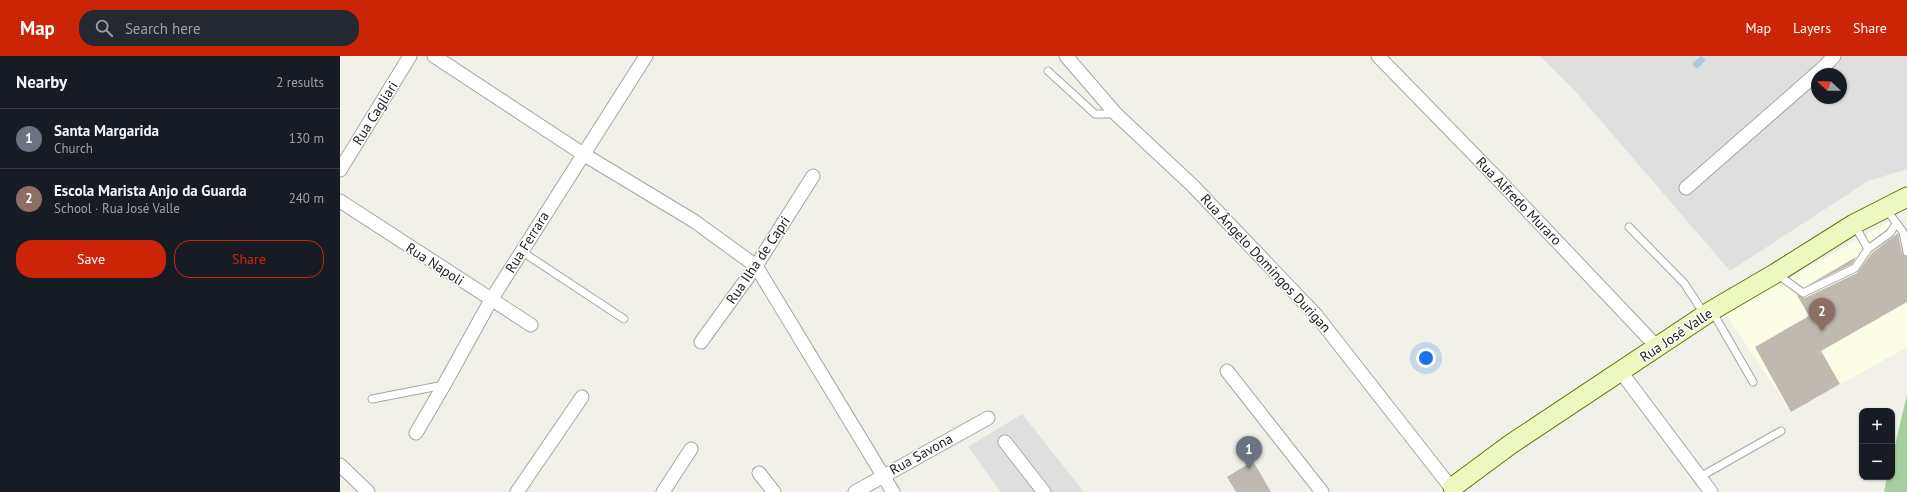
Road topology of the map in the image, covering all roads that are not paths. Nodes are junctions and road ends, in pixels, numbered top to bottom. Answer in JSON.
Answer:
{"nodes":[{"id":1,"x":410,"y":56,"type":"edge"},
{"id":2,"x":434,"y":56,"type":"edge"},
{"id":3,"x":646,"y":56,"type":"edge"},
{"id":4,"x":1066,"y":56,"type":"edge"},
{"id":5,"x":1378,"y":56,"type":"edge"},
{"id":6,"x":1834,"y":56,"type":"edge"},
{"id":7,"x":1048,"y":71,"type":"dead end"},
{"id":8,"x":1116,"y":114,"type":"junction"},
{"id":9,"x":583,"y":154,"type":"junction"},
{"id":10,"x":340,"y":170,"type":"edge"},
{"id":11,"x":813,"y":176,"type":"dead end"},
{"id":12,"x":1686,"y":188,"type":"dead end"},
{"id":13,"x":340,"y":201,"type":"edge"},
{"id":14,"x":1899,"y":202,"type":"edge"},
{"id":15,"x":1854,"y":224,"type":"junction"},
{"id":16,"x":1896,"y":224,"type":"junction"},
{"id":17,"x":1629,"y":227,"type":"dead end"},
{"id":18,"x":1868,"y":249,"type":"junction"},
{"id":19,"x":521,"y":251,"type":"junction"},
{"id":20,"x":1907,"y":252,"type":"edge"},
{"id":21,"x":756,"y":266,"type":"junction"},
{"id":22,"x":1776,"y":273,"type":"junction"},
{"id":23,"x":491,"y":300,"type":"junction"},
{"id":24,"x":1708,"y":313,"type":"junction"},
{"id":25,"x":624,"y":319,"type":"dead end"},
{"id":26,"x":531,"y":325,"type":"dead end"},
{"id":27,"x":701,"y":342,"type":"dead end"},
{"id":28,"x":1658,"y":348,"type":"junction"},
{"id":29,"x":1227,"y":371,"type":"dead end"},
{"id":30,"x":1621,"y":372,"type":"junction"},
{"id":31,"x":1753,"y":382,"type":"dead end"},
{"id":32,"x":444,"y":385,"type":"junction"},
{"id":33,"x":582,"y":397,"type":"dead end"},
{"id":34,"x":372,"y":399,"type":"dead end"},
{"id":35,"x":988,"y":418,"type":"dead end"},
{"id":36,"x":1781,"y":432,"type":"dead end"},
{"id":37,"x":416,"y":433,"type":"dead end"},
{"id":38,"x":1005,"y":442,"type":"dead end"},
{"id":39,"x":691,"y":449,"type":"dead end"},
{"id":40,"x":340,"y":465,"type":"edge"},
{"id":41,"x":759,"y":473,"type":"dead end"},
{"id":42,"x":884,"y":475,"type":"junction"},
{"id":43,"x":1700,"y":477,"type":"junction"},
{"id":44,"x":1450,"y":489,"type":"edge"},
{"id":45,"x":368,"y":492,"type":"edge"},
{"id":46,"x":517,"y":492,"type":"edge"},
{"id":47,"x":663,"y":492,"type":"edge"},
{"id":48,"x":774,"y":492,"type":"edge"},
{"id":49,"x":855,"y":492,"type":"edge"},
{"id":50,"x":893,"y":492,"type":"edge"},
{"id":51,"x":1044,"y":492,"type":"edge"},
{"id":52,"x":1322,"y":492,"type":"edge"},
{"id":53,"x":1711,"y":492,"type":"edge"}],
"edges":[{"from":1,"to":10,"type":"street","name":"Rua Cagliari"},
{"from":2,"to":9,"type":"street"},
{"from":3,"to":9,"type":"street","name":"Rua Ferrara"},
{"from":4,"to":8,"type":"street","name":"Rua Ângelo Domingos Durigan"},
{"from":5,"to":28,"type":"street","name":"Rua Alfredo Muraro"},
{"from":6,"to":12,"type":"street"},
{"from":7,"to":8,"type":"lane"},
{"from":8,"to":44,"type":"street","name":"Rua Ângelo Domingos Durigan"},
{"from":9,"to":19,"type":"street","name":"Rua Ferrara"},
{"from":9,"to":21,"type":"street"},
{"from":11,"to":21,"type":"street","name":"Rua Ilha de Capri"},
{"from":13,"to":23,"type":"street","name":"Rua Napoli"},
{"from":14,"to":15,"type":"street","name":"Rua José Valle"},
{"from":14,"to":16,"type":"lane"},
{"from":15,"to":18,"type":"lane"},
{"from":15,"to":22,"type":"street","name":"Rua José Valle"},
{"from":16,"to":18,"type":"lane"},
{"from":16,"to":20,"type":"lane"},
{"from":17,"to":24,"type":"lane"},
{"from":18,"to":22,"type":"lane"},
{"from":19,"to":23,"type":"street","name":"Rua Ferrara"},
{"from":19,"to":25,"type":"lane"},
{"from":21,"to":27,"type":"street","name":"Rua Ilha de Capri"},
{"from":21,"to":42,"type":"street"},
{"from":22,"to":24,"type":"street","name":"Rua José Valle"},
{"from":23,"to":26,"type":"street","name":"Rua Napoli"},
{"from":23,"to":32,"type":"street","name":"Rua Ferrara"},
{"from":24,"to":28,"type":"street","name":"Rua José Valle"},
{"from":24,"to":31,"type":"lane"},
{"from":28,"to":30,"type":"street","name":"Rua José Valle"},
{"from":29,"to":52,"type":"street"},
{"from":30,"to":43,"type":"street"},
{"from":30,"to":44,"type":"street","name":"Rua José Valle"},
{"from":32,"to":34,"type":"lane"},
{"from":32,"to":37,"type":"street","name":"Rua Ferrara"},
{"from":33,"to":46,"type":"street"},
{"from":35,"to":42,"type":"street","name":"Rua Savona"},
{"from":36,"to":43,"type":"lane"},
{"from":38,"to":51,"type":"street"},
{"from":39,"to":47,"type":"street"},
{"from":40,"to":45,"type":"street"},
{"from":41,"to":48,"type":"street"},
{"from":42,"to":49,"type":"street","name":"Rua Savona"},
{"from":42,"to":50,"type":"street"},
{"from":43,"to":53,"type":"street"}]}
